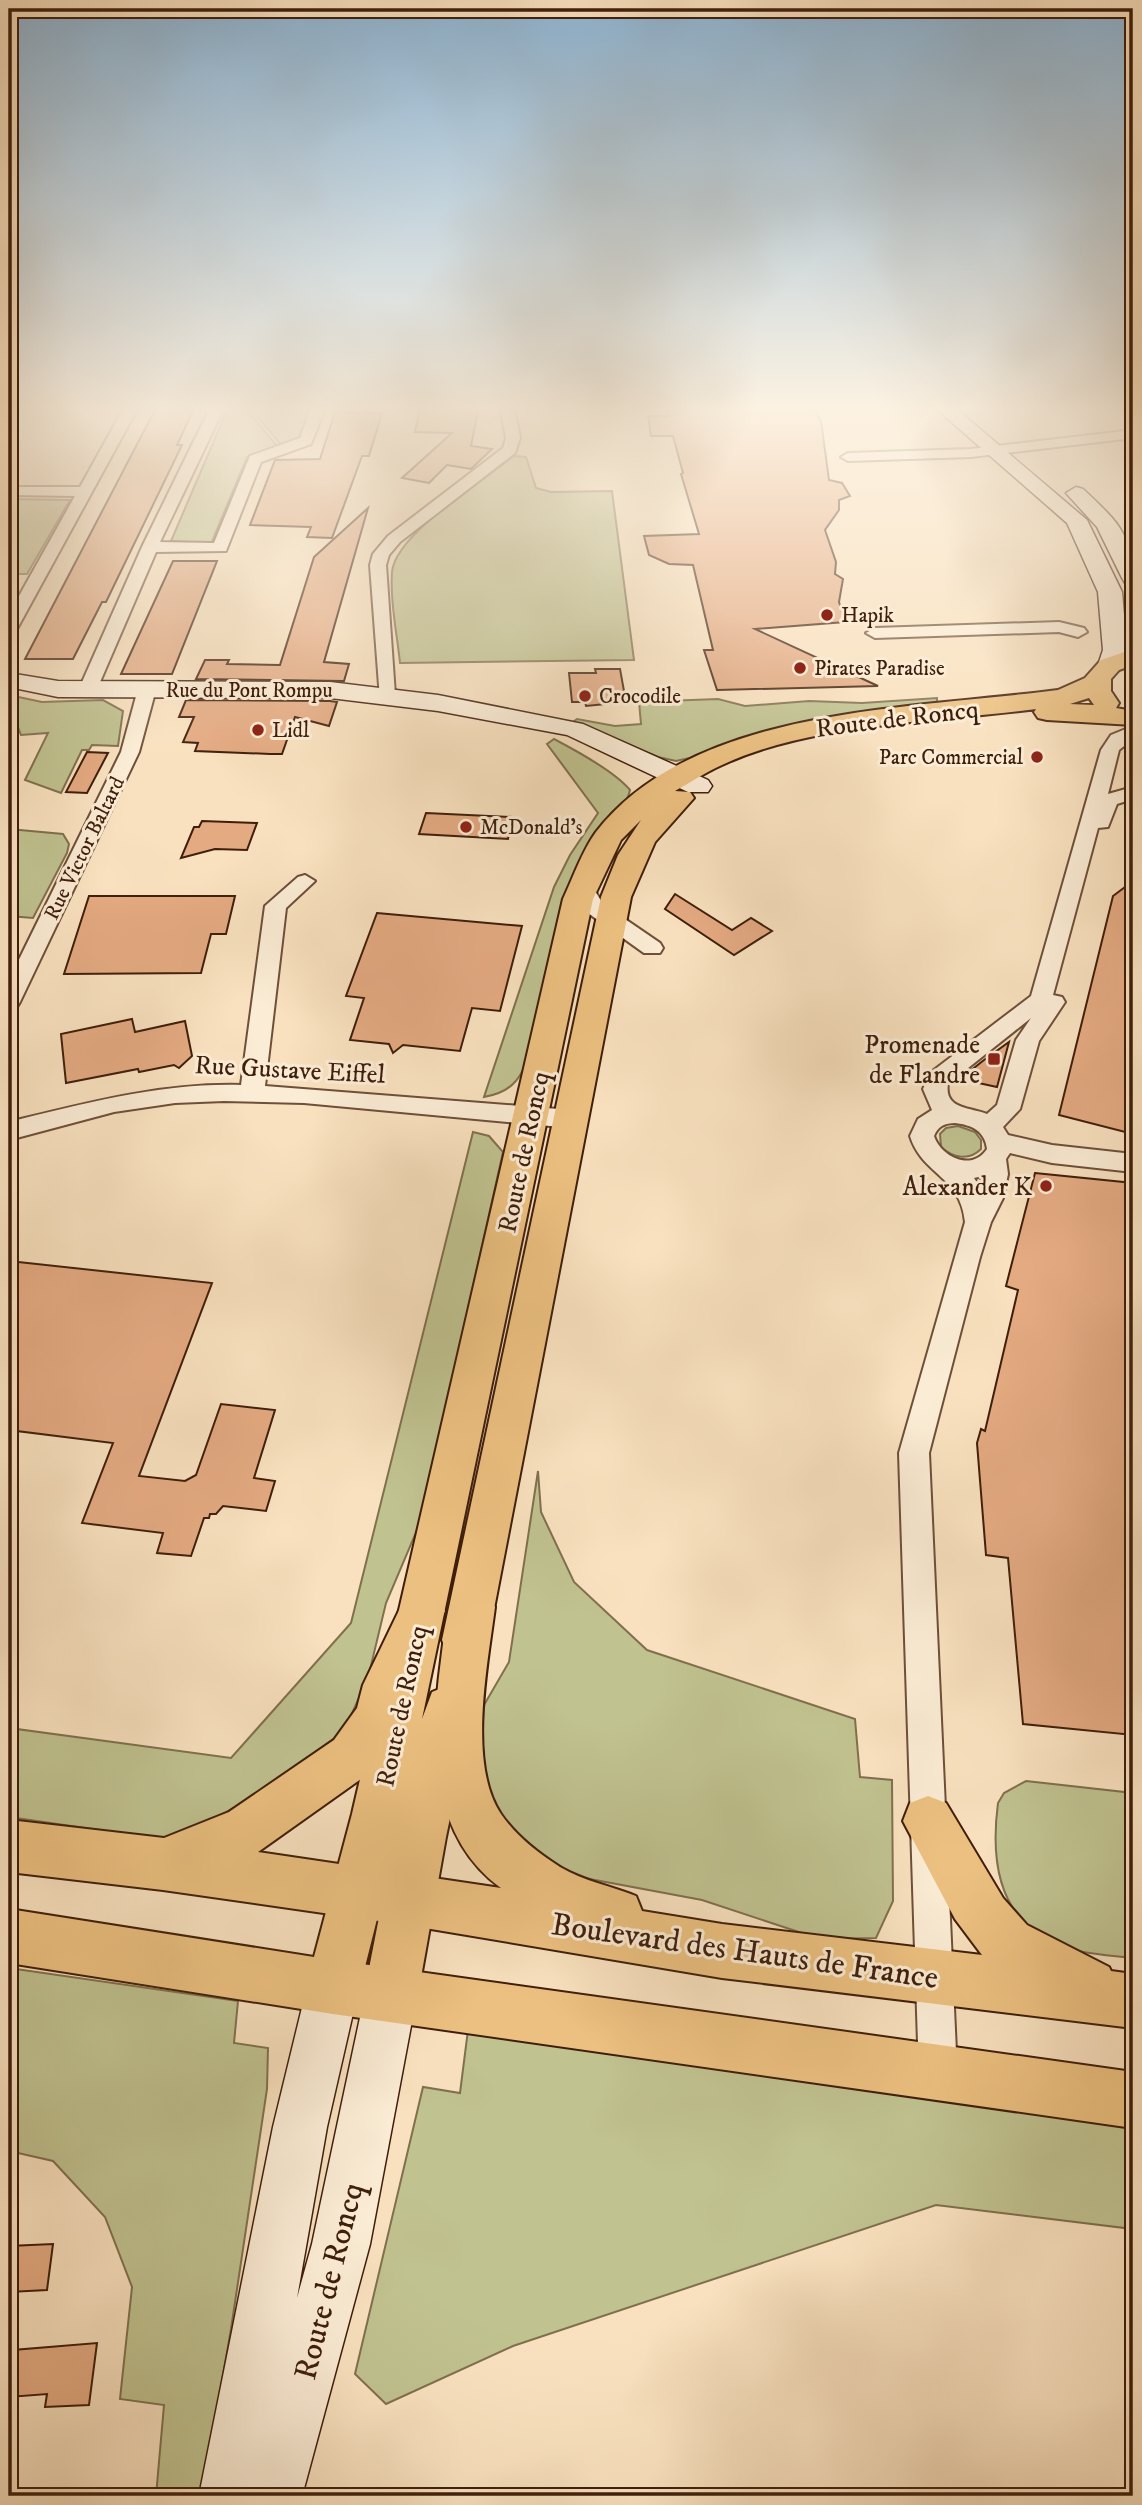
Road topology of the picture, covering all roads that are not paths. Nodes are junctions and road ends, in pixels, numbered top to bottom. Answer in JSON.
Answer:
{"nodes":[{"id":1,"x":67,"y":523,"type":"edge"},
{"id":2,"x":162,"y":523,"type":"edge"},
{"id":3,"x":230,"y":523,"type":"edge"},
{"id":4,"x":415,"y":523,"type":"edge"},
{"id":5,"x":1078,"y":523,"type":"edge"},
{"id":6,"x":1105,"y":523,"type":"edge"},
{"id":7,"x":150,"y":547,"type":"junction"},
{"id":8,"x":1133,"y":578,"type":"edge"},
{"id":9,"x":9,"y":629,"type":"edge"},
{"id":10,"x":1078,"y":632,"type":"dead end"},
{"id":11,"x":875,"y":633,"type":"dead end"},
{"id":12,"x":1113,"y":668,"type":"edge"},
{"id":13,"x":9,"y":680,"type":"edge"},
{"id":14,"x":88,"y":689,"type":"junction"},
{"id":15,"x":147,"y":689,"type":"junction"},
{"id":16,"x":386,"y":695,"type":"junction"},
{"id":17,"x":1132,"y":723,"type":"edge"},
{"id":18,"x":681,"y":787,"type":"junction"},
{"id":19,"x":1133,"y":793,"type":"edge"},
{"id":20,"x":305,"y":881,"type":"dead end"},
{"id":21,"x":582,"y":886,"type":"junction"},
{"id":22,"x":610,"y":920,"type":"junction"},
{"id":23,"x":652,"y":948,"type":"dead end"},
{"id":24,"x":9,"y":1002,"type":"edge"},
{"id":25,"x":252,"y":1093,"type":"junction"},
{"id":26,"x":950,"y":1114,"type":"junction"},
{"id":27,"x":551,"y":1117,"type":"junction"},
{"id":28,"x":9,"y":1131,"type":"edge"},
{"id":29,"x":994,"y":1143,"type":"junction"},
{"id":30,"x":1133,"y":1163,"type":"edge"},
{"id":31,"x":946,"y":1165,"type":"junction"},
{"id":32,"x":978,"y":1222,"type":"junction"},
{"id":33,"x":472,"y":1607,"type":"junction"},
{"id":34,"x":422,"y":1611,"type":"junction"},
{"id":35,"x":929,"y":1821,"type":"junction"},
{"id":36,"x":9,"y":1846,"type":"edge"},
{"id":37,"x":163,"y":1864,"type":"junction"},
{"id":38,"x":379,"y":1911,"type":"junction"},
{"id":39,"x":9,"y":1936,"type":"edge"},
{"id":40,"x":722,"y":1951,"type":"junction"},
{"id":41,"x":935,"y":1978,"type":"junction"},
{"id":42,"x":333,"y":1987,"type":"junction"},
{"id":43,"x":391,"y":1994,"type":"junction"},
{"id":44,"x":1123,"y":2000,"type":"edge"},
{"id":45,"x":938,"y":2074,"type":"junction"},
{"id":46,"x":1133,"y":2100,"type":"edge"},
{"id":47,"x":230,"y":2496,"type":"edge"},
{"id":48,"x":271,"y":2496,"type":"edge"}],
"edges":[{"from":1,"to":9,"type":"street"},
{"from":2,"to":7,"type":"street"},
{"from":3,"to":7,"type":"street"},
{"from":4,"to":16,"type":"street"},
{"from":5,"to":12,"type":"street"},
{"from":6,"to":8,"type":"street"},
{"from":7,"to":14,"type":"street"},
{"from":10,"to":11,"type":"street"},
{"from":12,"to":17,"type":"main road"},
{"from":12,"to":18,"type":"main road","name":"Route de Roncq"},
{"from":13,"to":14,"type":"street","name":"Rue du Pont Rompu"},
{"from":14,"to":15,"type":"street","name":"Rue du Pont Rompu"},
{"from":15,"to":16,"type":"street","name":"Rue du Pont Rompu"},
{"from":15,"to":24,"type":"street","name":"Rue Victor Baltard"},
{"from":16,"to":18,"type":"street","name":"Rue du Pont Rompu"},
{"from":17,"to":18,"type":"main road","name":"Route de Roncq"},
{"from":17,"to":26,"type":"street"},
{"from":18,"to":21,"type":"main road","name":"Route de Roncq"},
{"from":18,"to":22,"type":"main road","name":"Route de Roncq"},
{"from":19,"to":29,"type":"street"},
{"from":20,"to":25,"type":"street"},
{"from":21,"to":22,"type":"street"},
{"from":21,"to":27,"type":"main road","name":"Route de Roncq"},
{"from":22,"to":23,"type":"street"},
{"from":22,"to":27,"type":"main road","name":"Route de Roncq"},
{"from":25,"to":27,"type":"street","name":"Rue Gustave Eiffel"},
{"from":25,"to":28,"type":"street","name":"Rue Gustave Eiffel"},
{"from":26,"to":29,"type":"street"},
{"from":26,"to":31,"type":"street"},
{"from":27,"to":33,"type":"main road","name":"Route de Roncq"},
{"from":27,"to":34,"type":"main road","name":"Route de Roncq"},
{"from":29,"to":30,"type":"street"},
{"from":29,"to":31,"type":"street"},
{"from":29,"to":32,"type":"street"},
{"from":31,"to":32,"type":"street"},
{"from":32,"to":35,"type":"street"},
{"from":33,"to":38,"type":"main road","name":"Route de Roncq"},
{"from":33,"to":40,"type":"main road"},
{"from":34,"to":37,"type":"main road"},
{"from":34,"to":38,"type":"main road","name":"Route de Roncq"},
{"from":35,"to":41,"type":"street"},
{"from":35,"to":44,"type":"main road"},
{"from":36,"to":37,"type":"main road","name":"Boulevard des Hauts de France"},
{"from":37,"to":38,"type":"main road","name":"Boulevard des Hauts de France"},
{"from":38,"to":40,"type":"main road","name":"Boulevard des Hauts de France"},
{"from":38,"to":42,"type":"main road","name":"Route de Roncq"},
{"from":38,"to":43,"type":"main road"},
{"from":39,"to":42,"type":"main road"},
{"from":40,"to":41,"type":"main road","name":"Boulevard des Hauts de France"},
{"from":41,"to":44,"type":"main road","name":"Boulevard des Hauts de France"},
{"from":41,"to":45,"type":"street"},
{"from":42,"to":43,"type":"main road"},
{"from":42,"to":47,"type":"street","name":"Route de Roncq"},
{"from":43,"to":45,"type":"main road"},
{"from":43,"to":48,"type":"street","name":"Route de Roncq"},
{"from":45,"to":46,"type":"main road"}]}
